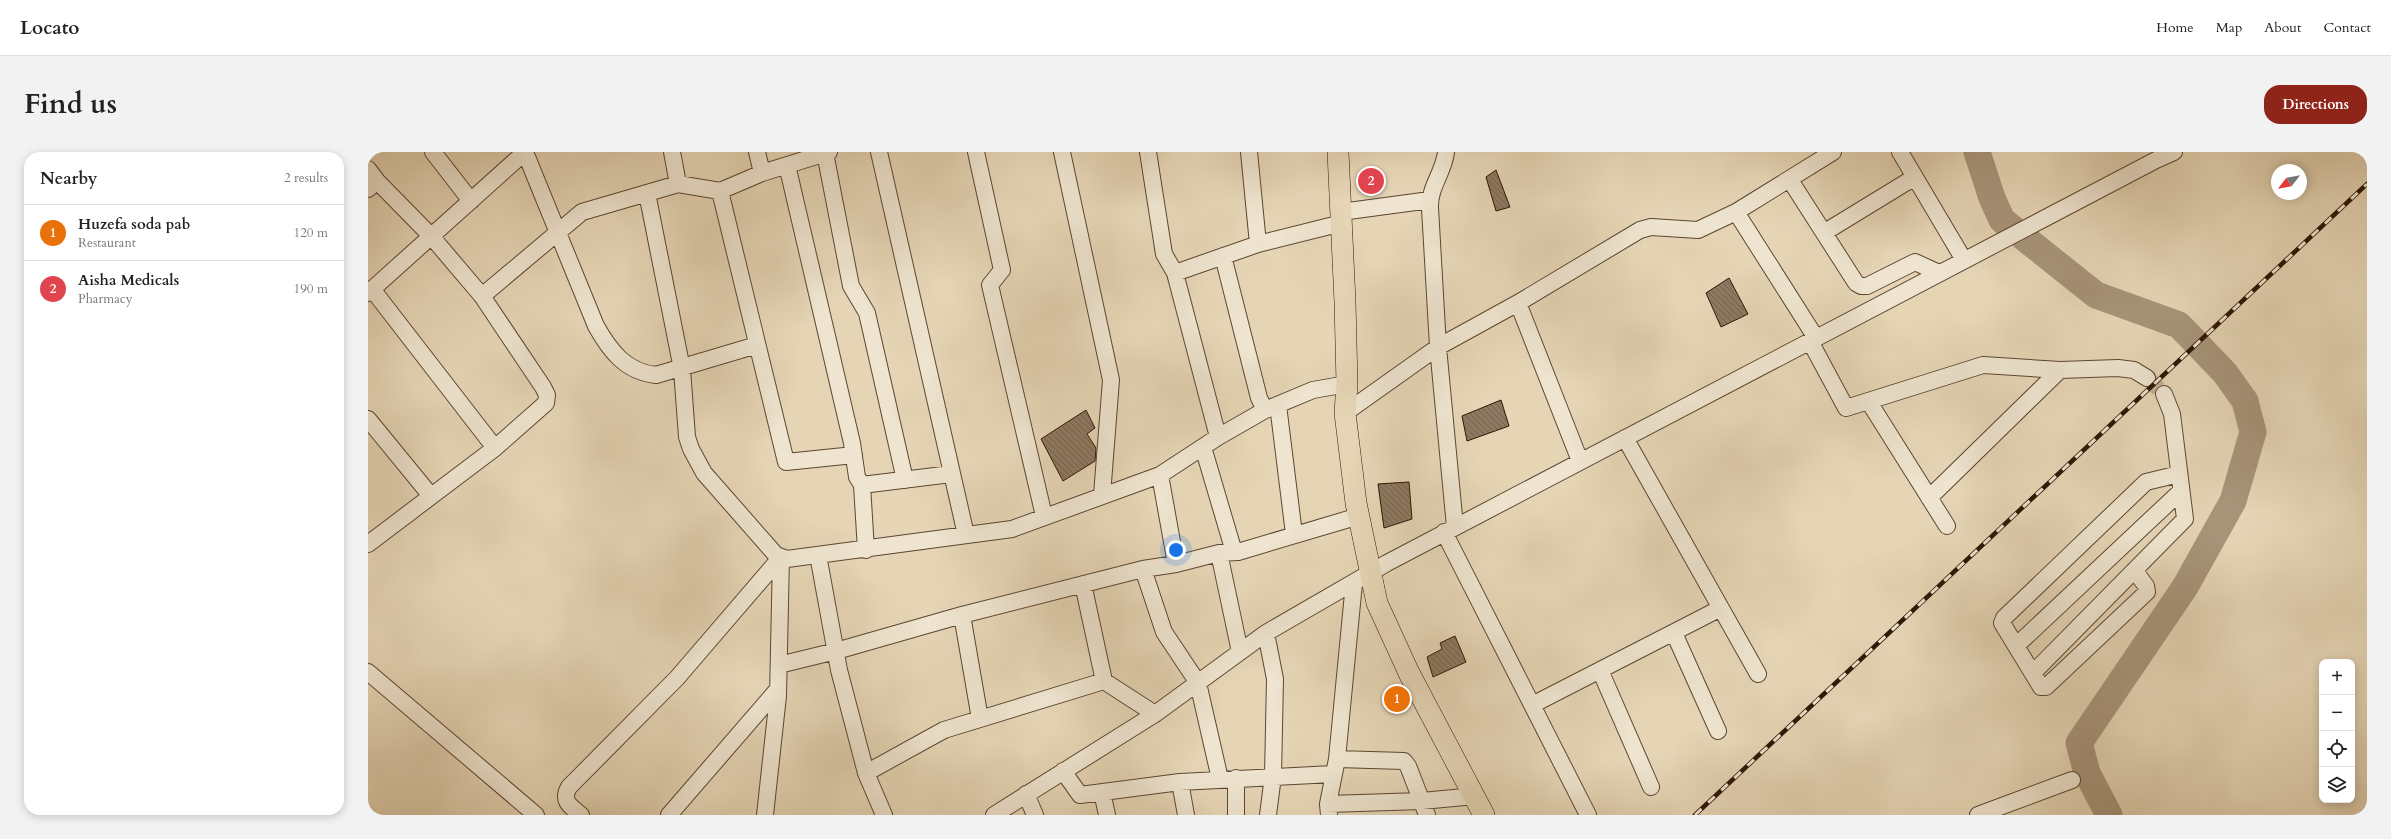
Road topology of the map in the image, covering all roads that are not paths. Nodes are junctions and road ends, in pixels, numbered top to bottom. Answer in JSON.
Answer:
{"nodes":[{"id":1,"x":433,"y":152,"type":"edge"},
{"id":2,"x":672,"y":152,"type":"edge"},
{"id":3,"x":757,"y":152,"type":"edge"},
{"id":4,"x":879,"y":152,"type":"edge"},
{"id":5,"x":976,"y":152,"type":"edge"},
{"id":6,"x":1062,"y":152,"type":"edge"},
{"id":7,"x":1148,"y":152,"type":"edge"},
{"id":8,"x":1249,"y":152,"type":"edge"},
{"id":9,"x":1338,"y":152,"type":"edge"},
{"id":10,"x":1446,"y":152,"type":"edge"},
{"id":11,"x":1833,"y":152,"type":"edge"},
{"id":12,"x":1900,"y":152,"type":"edge"},
{"id":13,"x":2174,"y":152,"type":"edge"},
{"id":14,"x":827,"y":153,"type":"edge"},
{"id":15,"x":521,"y":154,"type":"edge"},
{"id":16,"x":787,"y":165,"type":"junction"},
{"id":17,"x":762,"y":174,"type":"junction"},
{"id":18,"x":1915,"y":178,"type":"junction"},
{"id":19,"x":371,"y":180,"type":"edge"},
{"id":20,"x":1790,"y":180,"type":"junction"},
{"id":21,"x":678,"y":184,"type":"junction"},
{"id":22,"x":720,"y":191,"type":"junction"},
{"id":23,"x":647,"y":193,"type":"junction"},
{"id":24,"x":1430,"y":200,"type":"junction"},
{"id":25,"x":471,"y":201,"type":"junction"},
{"id":26,"x":1736,"y":212,"type":"junction"},
{"id":27,"x":1341,"y":217,"type":"junction"},
{"id":28,"x":1825,"y":232,"type":"junction"},
{"id":29,"x":557,"y":233,"type":"junction"},
{"id":30,"x":431,"y":236,"type":"junction"},
{"id":31,"x":1258,"y":244,"type":"junction"},
{"id":32,"x":1223,"y":256,"type":"junction"},
{"id":33,"x":1964,"y":260,"type":"junction"},
{"id":34,"x":1175,"y":273,"type":"junction"},
{"id":35,"x":1939,"y":273,"type":"junction"},
{"id":36,"x":370,"y":291,"type":"edge"},
{"id":37,"x":482,"y":296,"type":"junction"},
{"id":38,"x":1518,"y":303,"type":"junction"},
{"id":39,"x":1813,"y":339,"type":"junction"},
{"id":40,"x":757,"y":345,"type":"junction"},
{"id":41,"x":1438,"y":347,"type":"junction"},
{"id":42,"x":682,"y":369,"type":"junction"},
{"id":43,"x":2060,"y":370,"type":"junction"},
{"id":44,"x":2148,"y":378,"type":"tunnel mouth"},
{"id":45,"x":1347,"y":384,"type":"junction"},
{"id":46,"x":2164,"y":394,"type":"tunnel mouth"},
{"id":47,"x":1869,"y":402,"type":"junction"},
{"id":48,"x":1272,"y":408,"type":"junction"},
{"id":49,"x":1346,"y":413,"type":"junction"},
{"id":50,"x":368,"y":419,"type":"edge"},
{"id":51,"x":1218,"y":437,"type":"junction"},
{"id":52,"x":1625,"y":438,"type":"junction"},
{"id":53,"x":1203,"y":447,"type":"junction"},
{"id":54,"x":495,"y":448,"type":"junction"},
{"id":55,"x":854,"y":455,"type":"junction"},
{"id":56,"x":1580,"y":461,"type":"junction"},
{"id":57,"x":951,"y":474,"type":"junction"},
{"id":58,"x":2179,"y":474,"type":"junction"},
{"id":59,"x":1160,"y":475,"type":"junction"},
{"id":60,"x":906,"y":480,"type":"junction"},
{"id":61,"x":862,"y":485,"type":"junction"},
{"id":62,"x":2181,"y":491,"type":"junction"},
{"id":63,"x":1102,"y":495,"type":"junction"},
{"id":64,"x":431,"y":496,"type":"junction"},
{"id":65,"x":1929,"y":498,"type":"junction"},
{"id":66,"x":1044,"y":516,"type":"junction"},
{"id":67,"x":1359,"y":516,"type":"junction"},
{"id":68,"x":1947,"y":526,"type":"dead end"},
{"id":69,"x":1450,"y":529,"type":"junction"},
{"id":70,"x":1294,"y":534,"type":"junction"},
{"id":71,"x":966,"y":535,"type":"junction"},
{"id":72,"x":368,"y":544,"type":"edge"},
{"id":73,"x":866,"y":550,"type":"junction"},
{"id":74,"x":1227,"y":553,"type":"junction"},
{"id":75,"x":818,"y":555,"type":"junction"},
{"id":76,"x":781,"y":557,"type":"junction"},
{"id":77,"x":1176,"y":564,"type":"junction"},
{"id":78,"x":1143,"y":569,"type":"junction"},
{"id":79,"x":2135,"y":571,"type":"junction"},
{"id":80,"x":1363,"y":578,"type":"junction"},
{"id":81,"x":1083,"y":584,"type":"junction"},
{"id":82,"x":1721,"y":608,"type":"junction"},
{"id":83,"x":962,"y":615,"type":"junction"},
{"id":84,"x":1674,"y":633,"type":"junction"},
{"id":85,"x":1266,"y":634,"type":"junction"},
{"id":86,"x":2017,"y":645,"type":"junction"},
{"id":87,"x":836,"y":652,"type":"junction"},
{"id":88,"x":1240,"y":652,"type":"junction"},
{"id":89,"x":779,"y":665,"type":"junction"},
{"id":90,"x":1600,"y":670,"type":"junction"},
{"id":91,"x":368,"y":672,"type":"edge"},
{"id":92,"x":1758,"y":674,"type":"dead end"},
{"id":93,"x":2033,"y":674,"type":"junction"},
{"id":94,"x":1104,"y":681,"type":"junction"},
{"id":95,"x":1198,"y":682,"type":"junction"},
{"id":96,"x":778,"y":689,"type":"junction"},
{"id":97,"x":1532,"y":705,"type":"junction"},
{"id":98,"x":1154,"y":714,"type":"junction"},
{"id":99,"x":980,"y":719,"type":"junction"},
{"id":100,"x":1718,"y":731,"type":"dead end"},
{"id":101,"x":1335,"y":767,"type":"junction"},
{"id":102,"x":1063,"y":771,"type":"junction"},
{"id":103,"x":866,"y":773,"type":"junction"},
{"id":104,"x":1273,"y":776,"type":"junction"},
{"id":105,"x":1236,"y":778,"type":"junction"},
{"id":106,"x":1220,"y":779,"type":"junction"},
{"id":107,"x":2072,"y":780,"type":"dead end"},
{"id":108,"x":1180,"y":782,"type":"junction"},
{"id":109,"x":1651,"y":787,"type":"dead end"},
{"id":110,"x":1102,"y":792,"type":"junction"},
{"id":111,"x":1026,"y":794,"type":"junction"},
{"id":112,"x":1475,"y":796,"type":"junction"},
{"id":113,"x":1424,"y":808,"type":"edge"},
{"id":114,"x":1328,"y":810,"type":"edge"},
{"id":115,"x":529,"y":813,"type":"edge"},
{"id":116,"x":580,"y":815,"type":"edge"},
{"id":117,"x":669,"y":815,"type":"edge"},
{"id":118,"x":765,"y":815,"type":"edge"},
{"id":119,"x":884,"y":815,"type":"edge"},
{"id":120,"x":994,"y":815,"type":"edge"},
{"id":121,"x":1035,"y":815,"type":"edge"},
{"id":122,"x":1107,"y":815,"type":"edge"},
{"id":123,"x":1186,"y":815,"type":"edge"},
{"id":124,"x":1236,"y":815,"type":"edge"},
{"id":125,"x":1268,"y":815,"type":"edge"},
{"id":126,"x":1484,"y":815,"type":"edge"},
{"id":127,"x":1588,"y":815,"type":"edge"},
{"id":128,"x":1978,"y":815,"type":"edge"}],
"edges":[{"from":1,"to":25,"type":"street"},
{"from":2,"to":21,"type":"street"},
{"from":3,"to":17,"type":"street"},
{"from":4,"to":57,"type":"street"},
{"from":5,"to":66,"type":"street"},
{"from":6,"to":63,"type":"street"},
{"from":7,"to":34,"type":"street"},
{"from":8,"to":31,"type":"street"},
{"from":9,"to":27,"type":"main road"},
{"from":10,"to":24,"type":"street"},
{"from":11,"to":20,"type":"street"},
{"from":12,"to":18,"type":"street"},
{"from":13,"to":33,"type":"street"},
{"from":14,"to":16,"type":"street"},
{"from":14,"to":60,"type":"street"},
{"from":15,"to":25,"type":"street"},
{"from":15,"to":29,"type":"street"},
{"from":16,"to":17,"type":"street"},
{"from":16,"to":55,"type":"street"},
{"from":17,"to":22,"type":"street"},
{"from":18,"to":28,"type":"street"},
{"from":18,"to":33,"type":"street"},
{"from":19,"to":30,"type":"street"},
{"from":20,"to":26,"type":"street"},
{"from":20,"to":28,"type":"street"},
{"from":21,"to":22,"type":"street"},
{"from":21,"to":23,"type":"street"},
{"from":22,"to":40,"type":"street"},
{"from":23,"to":29,"type":"street"},
{"from":23,"to":42,"type":"street"},
{"from":24,"to":27,"type":"street"},
{"from":24,"to":41,"type":"street"},
{"from":25,"to":30,"type":"street"},
{"from":26,"to":38,"type":"street"},
{"from":26,"to":39,"type":"street"},
{"from":27,"to":31,"type":"street"},
{"from":27,"to":45,"type":"main road"},
{"from":28,"to":35,"type":"street"},
{"from":29,"to":37,"type":"street"},
{"from":29,"to":42,"type":"street"},
{"from":30,"to":36,"type":"street"},
{"from":30,"to":37,"type":"street"},
{"from":31,"to":32,"type":"street"},
{"from":32,"to":34,"type":"street"},
{"from":32,"to":48,"type":"street"},
{"from":33,"to":35,"type":"street"},
{"from":34,"to":51,"type":"street"},
{"from":35,"to":39,"type":"street"},
{"from":36,"to":54,"type":"street"},
{"from":37,"to":54,"type":"street"},
{"from":38,"to":41,"type":"street"},
{"from":38,"to":56,"type":"street"},
{"from":39,"to":47,"type":"street"},
{"from":39,"to":52,"type":"street"},
{"from":40,"to":42,"type":"street"},
{"from":40,"to":55,"type":"street"},
{"from":41,"to":49,"type":"street"},
{"from":41,"to":69,"type":"street"},
{"from":42,"to":76,"type":"street"},
{"from":43,"to":44,"type":"street"},
{"from":43,"to":47,"type":"street"},
{"from":43,"to":65,"type":"street"},
{"from":45,"to":48,"type":"street"},
{"from":45,"to":49,"type":"main road"},
{"from":46,"to":58,"type":"street"},
{"from":47,"to":65,"type":"street"},
{"from":48,"to":51,"type":"street"},
{"from":48,"to":70,"type":"street"},
{"from":49,"to":67,"type":"main road"},
{"from":50,"to":64,"type":"street"},
{"from":51,"to":53,"type":"street"},
{"from":52,"to":56,"type":"street"},
{"from":52,"to":82,"type":"street"},
{"from":53,"to":59,"type":"street"},
{"from":53,"to":74,"type":"street"},
{"from":54,"to":64,"type":"street"},
{"from":55,"to":61,"type":"street"},
{"from":56,"to":69,"type":"street"},
{"from":57,"to":60,"type":"street"},
{"from":57,"to":71,"type":"street"},
{"from":58,"to":62,"type":"street"},
{"from":58,"to":86,"type":"street"},
{"from":59,"to":63,"type":"street"},
{"from":59,"to":77,"type":"street"},
{"from":60,"to":61,"type":"street"},
{"from":61,"to":73,"type":"street"},
{"from":62,"to":79,"type":"street"},
{"from":62,"to":86,"type":"street"},
{"from":63,"to":66,"type":"street"},
{"from":64,"to":72,"type":"street"},
{"from":65,"to":68,"type":"street"},
{"from":66,"to":71,"type":"street"},
{"from":67,"to":70,"type":"street"},
{"from":67,"to":80,"type":"main road"},
{"from":69,"to":80,"type":"street"},
{"from":69,"to":97,"type":"street"},
{"from":70,"to":74,"type":"street"},
{"from":71,"to":73,"type":"street"},
{"from":73,"to":75,"type":"street"},
{"from":74,"to":77,"type":"street"},
{"from":74,"to":88,"type":"street"},
{"from":75,"to":76,"type":"street"},
{"from":75,"to":87,"type":"street"},
{"from":76,"to":89,"type":"street"},
{"from":76,"to":116,"type":"street"},
{"from":77,"to":78,"type":"street"},
{"from":78,"to":81,"type":"street"},
{"from":78,"to":95,"type":"street"},
{"from":79,"to":93,"type":"street"},
{"from":79,"to":93,"type":"street"},
{"from":80,"to":85,"type":"street"},
{"from":80,"to":101,"type":"street"},
{"from":80,"to":112,"type":"main road"},
{"from":81,"to":83,"type":"street"},
{"from":81,"to":94,"type":"street"},
{"from":82,"to":84,"type":"street"},
{"from":82,"to":92,"type":"street"},
{"from":83,"to":87,"type":"street"},
{"from":83,"to":99,"type":"street"},
{"from":84,"to":90,"type":"street"},
{"from":84,"to":100,"type":"street"},
{"from":85,"to":88,"type":"street"},
{"from":85,"to":104,"type":"street"},
{"from":86,"to":93,"type":"street"},
{"from":87,"to":89,"type":"street"},
{"from":87,"to":103,"type":"street"},
{"from":88,"to":95,"type":"street"},
{"from":89,"to":96,"type":"street"},
{"from":90,"to":97,"type":"street"},
{"from":90,"to":109,"type":"street"},
{"from":91,"to":115,"type":"street"},
{"from":94,"to":98,"type":"street"},
{"from":94,"to":99,"type":"street"},
{"from":95,"to":98,"type":"street"},
{"from":95,"to":106,"type":"street"},
{"from":96,"to":117,"type":"street"},
{"from":96,"to":118,"type":"street"},
{"from":97,"to":127,"type":"street"},
{"from":98,"to":102,"type":"street"},
{"from":99,"to":103,"type":"street"},
{"from":101,"to":104,"type":"street"},
{"from":101,"to":113,"type":"street"},
{"from":101,"to":114,"type":"street"},
{"from":102,"to":110,"type":"street"},
{"from":102,"to":111,"type":"street"},
{"from":103,"to":119,"type":"street"},
{"from":104,"to":105,"type":"street"},
{"from":104,"to":125,"type":"street"},
{"from":105,"to":106,"type":"street"},
{"from":105,"to":124,"type":"street"},
{"from":106,"to":108,"type":"street"},
{"from":107,"to":128,"type":"street"},
{"from":108,"to":110,"type":"street"},
{"from":108,"to":123,"type":"street"},
{"from":110,"to":122,"type":"street"},
{"from":111,"to":120,"type":"street"},
{"from":111,"to":121,"type":"street"},
{"from":112,"to":113,"type":"street"},
{"from":112,"to":126,"type":"main road"},
{"from":113,"to":114,"type":"street"}]}
